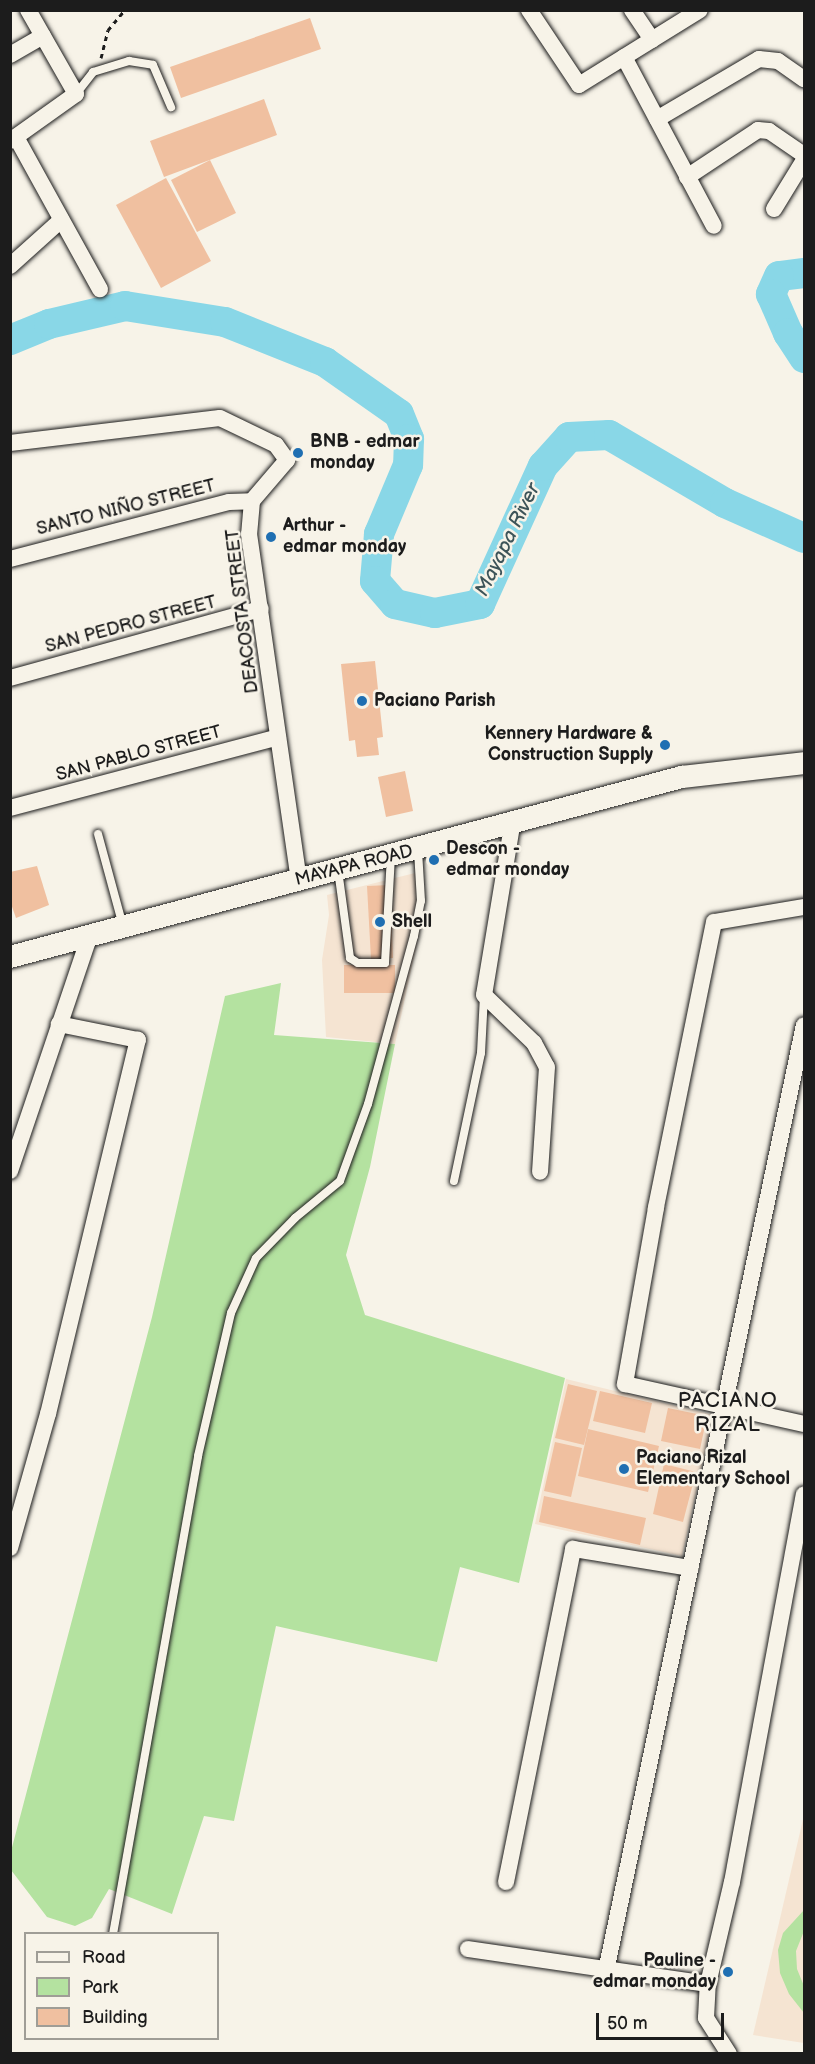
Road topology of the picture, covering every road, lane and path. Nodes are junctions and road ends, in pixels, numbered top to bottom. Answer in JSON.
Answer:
{"nodes":[{"id":1,"x":28,"y":10,"type":"edge"},
{"id":2,"x":125,"y":10,"type":"edge"},
{"id":3,"x":529,"y":10,"type":"edge"},
{"id":4,"x":632,"y":10,"type":"edge"},
{"id":5,"x":700,"y":10,"type":"edge"},
{"id":6,"x":43,"y":36,"type":"junction"},
{"id":7,"x":652,"y":40,"type":"junction"},
{"id":8,"x":10,"y":55,"type":"edge"},
{"id":9,"x":624,"y":57,"type":"junction"},
{"id":10,"x":93,"y":72,"type":"junction"},
{"id":11,"x":804,"y":79,"type":"edge"},
{"id":12,"x":76,"y":94,"type":"junction"},
{"id":13,"x":171,"y":108,"type":"dead end"},
{"id":14,"x":657,"y":119,"type":"junction"},
{"id":15,"x":13,"y":139,"type":"edge"},
{"id":16,"x":804,"y":155,"type":"edge"},
{"id":17,"x":804,"y":160,"type":"edge"},
{"id":18,"x":687,"y":177,"type":"junction"},
{"id":19,"x":774,"y":209,"type":"dead end"},
{"id":20,"x":61,"y":220,"type":"junction"},
{"id":21,"x":714,"y":226,"type":"dead end"},
{"id":22,"x":10,"y":267,"type":"edge"},
{"id":23,"x":100,"y":289,"type":"dead end"},
{"id":24,"x":10,"y":443,"type":"edge"},
{"id":25,"x":252,"y":501,"type":"junction"},
{"id":26,"x":10,"y":559,"type":"edge"},
{"id":27,"x":261,"y":609,"type":"junction"},
{"id":28,"x":10,"y":678,"type":"edge"},
{"id":29,"x":278,"y":737,"type":"junction"},
{"id":30,"x":804,"y":763,"type":"edge"},
{"id":31,"x":10,"y":807,"type":"edge"},
{"id":32,"x":513,"y":820,"type":"junction"},
{"id":33,"x":98,"y":834,"type":"dead end"},
{"id":34,"x":418,"y":850,"type":"junction"},
{"id":35,"x":391,"y":856,"type":"junction"},
{"id":36,"x":338,"y":870,"type":"junction"},
{"id":37,"x":299,"y":880,"type":"junction"},
{"id":38,"x":804,"y":907,"type":"edge"},
{"id":39,"x":124,"y":926,"type":"junction"},
{"id":40,"x":90,"y":935,"type":"junction"},
{"id":41,"x":10,"y":957,"type":"edge"},
{"id":42,"x":484,"y":996,"type":"junction"},
{"id":43,"x":59,"y":1024,"type":"junction"},
{"id":44,"x":804,"y":1025,"type":"edge"},
{"id":45,"x":10,"y":1171,"type":"edge"},
{"id":46,"x":540,"y":1172,"type":"dead end"},
{"id":47,"x":454,"y":1181,"type":"dead end"},
{"id":48,"x":724,"y":1406,"type":"junction"},
{"id":49,"x":804,"y":1425,"type":"edge"},
{"id":50,"x":804,"y":1495,"type":"edge"},
{"id":51,"x":10,"y":1548,"type":"edge"},
{"id":52,"x":690,"y":1568,"type":"junction"},
{"id":53,"x":506,"y":1882,"type":"dead end"},
{"id":54,"x":113,"y":1932,"type":"edge"},
{"id":55,"x":468,"y":1949,"type":"dead end"},
{"id":56,"x":606,"y":1971,"type":"junction"},
{"id":57,"x":708,"y":1984,"type":"junction"},
{"id":58,"x":729,"y":2054,"type":"edge"}],
"edges":[{"from":1,"to":6,"type":"street"},
{"from":2,"to":10,"type":"path"},
{"from":3,"to":9,"type":"street"},
{"from":4,"to":7,"type":"street"},
{"from":5,"to":7,"type":"street"},
{"from":6,"to":8,"type":"street"},
{"from":6,"to":12,"type":"street"},
{"from":7,"to":9,"type":"street"},
{"from":9,"to":14,"type":"street"},
{"from":10,"to":12,"type":"lane"},
{"from":10,"to":13,"type":"lane"},
{"from":11,"to":14,"type":"street"},
{"from":12,"to":15,"type":"street"},
{"from":14,"to":18,"type":"street"},
{"from":15,"to":20,"type":"street"},
{"from":16,"to":18,"type":"street"},
{"from":17,"to":19,"type":"street"},
{"from":18,"to":21,"type":"street"},
{"from":20,"to":22,"type":"street"},
{"from":20,"to":23,"type":"street"},
{"from":24,"to":25,"type":"street"},
{"from":25,"to":26,"type":"street","name":"SANTO NIÑO STREET"},
{"from":25,"to":27,"type":"street","name":"DEACOSTA STREET"},
{"from":27,"to":28,"type":"street","name":"SAN PEDRO STREET"},
{"from":27,"to":29,"type":"street","name":"DEACOSTA STREET"},
{"from":29,"to":31,"type":"street","name":"SAN PABLO STREET"},
{"from":29,"to":37,"type":"street","name":"DEACOSTA STREET"},
{"from":30,"to":32,"type":"main road","name":"MAYAPA ROAD"},
{"from":32,"to":34,"type":"main road","name":"MAYAPA ROAD"},
{"from":32,"to":42,"type":"street"},
{"from":33,"to":39,"type":"lane"},
{"from":34,"to":35,"type":"main road","name":"MAYAPA ROAD"},
{"from":34,"to":54,"type":"lane"},
{"from":35,"to":36,"type":"main road","name":"MAYAPA ROAD"},
{"from":35,"to":36,"type":"lane"},
{"from":36,"to":37,"type":"main road","name":"MAYAPA ROAD"},
{"from":37,"to":39,"type":"main road","name":"MAYAPA ROAD"},
{"from":38,"to":48,"type":"street"},
{"from":39,"to":40,"type":"main road","name":"MAYAPA ROAD"},
{"from":40,"to":41,"type":"main road","name":"MAYAPA ROAD"},
{"from":40,"to":43,"type":"street"},
{"from":42,"to":46,"type":"street"},
{"from":42,"to":47,"type":"lane"},
{"from":43,"to":45,"type":"street"},
{"from":43,"to":51,"type":"street"},
{"from":44,"to":48,"type":"street"},
{"from":48,"to":49,"type":"street"},
{"from":48,"to":52,"type":"street"},
{"from":50,"to":57,"type":"street"},
{"from":52,"to":53,"type":"street"},
{"from":52,"to":56,"type":"street"},
{"from":55,"to":56,"type":"street"},
{"from":56,"to":57,"type":"street"},
{"from":57,"to":58,"type":"street"}]}
